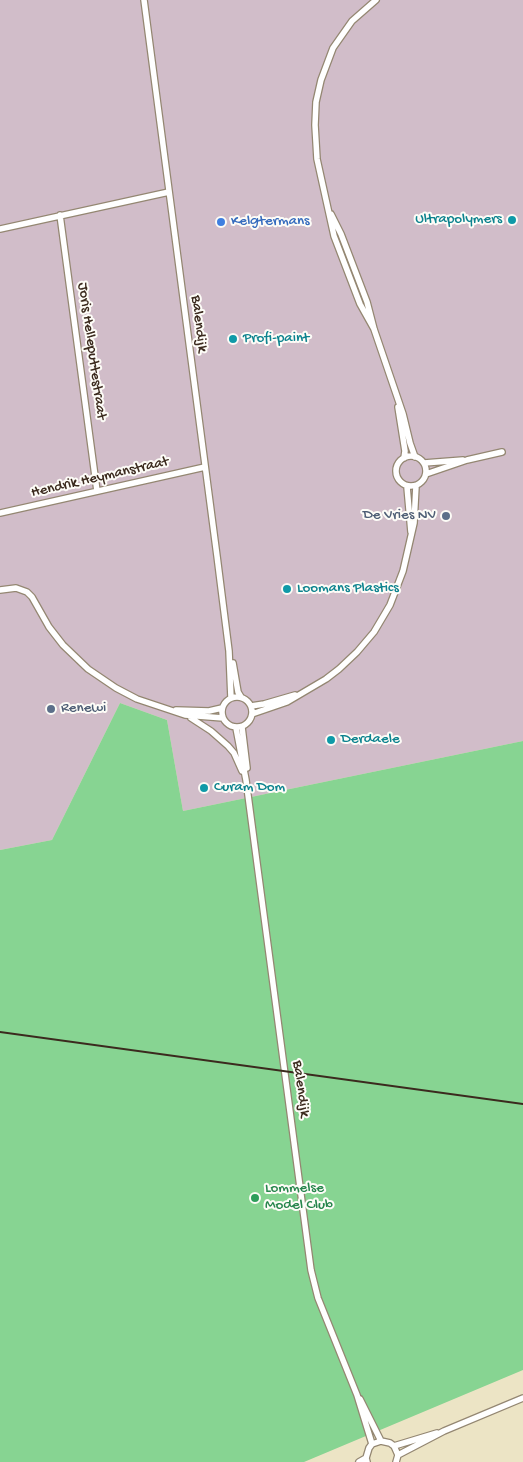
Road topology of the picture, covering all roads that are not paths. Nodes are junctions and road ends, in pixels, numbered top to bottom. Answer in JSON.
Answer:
{"nodes":[{"id":1,"x":144,"y":0,"type":"edge"},
{"id":2,"x":376,"y":0,"type":"edge"},
{"id":3,"x":169,"y":192,"type":"junction"},
{"id":4,"x":329,"y":210,"type":"junction"},
{"id":5,"x":60,"y":215,"type":"junction"},
{"id":6,"x":0,"y":229,"type":"edge"},
{"id":7,"x":354,"y":268,"type":"junction"},
{"id":8,"x":348,"y":271,"type":"junction"},
{"id":9,"x":374,"y":329,"type":"junction"},
{"id":10,"x":398,"y":402,"type":"junction"},
{"id":11,"x":502,"y":452,"type":"dead end"},
{"id":12,"x":415,"y":457,"type":"junction"},
{"id":13,"x":404,"y":458,"type":"junction"},
{"id":14,"x":468,"y":460,"type":"junction"},
{"id":15,"x":424,"y":463,"type":"junction"},
{"id":16,"x":205,"y":467,"type":"junction"},
{"id":17,"x":426,"y":474,"type":"junction"},
{"id":18,"x":416,"y":486,"type":"junction"},
{"id":19,"x":407,"y":487,"type":"junction"},
{"id":20,"x":97,"y":491,"type":"junction"},
{"id":21,"x":0,"y":513,"type":"edge"},
{"id":22,"x":411,"y":532,"type":"junction"},
{"id":23,"x":0,"y":590,"type":"edge"},
{"id":24,"x":228,"y":652,"type":"junction"},
{"id":25,"x":299,"y":694,"type":"junction"},
{"id":26,"x":241,"y":697,"type":"junction"},
{"id":27,"x":231,"y":698,"type":"junction"},
{"id":28,"x":251,"y":706,"type":"junction"},
{"id":29,"x":222,"y":708,"type":"junction"},
{"id":30,"x":173,"y":710,"type":"junction"},
{"id":31,"x":252,"y":714,"type":"junction"},
{"id":32,"x":186,"y":715,"type":"junction"},
{"id":33,"x":223,"y":718,"type":"junction"},
{"id":34,"x":239,"y":727,"type":"junction"},
{"id":35,"x":246,"y":780,"type":"junction"},
{"id":36,"x":357,"y":1395,"type":"junction"},
{"id":37,"x":523,"y":1398,"type":"edge"},
{"id":38,"x":444,"y":1431,"type":"junction"},
{"id":39,"x":381,"y":1441,"type":"junction"},
{"id":40,"x":372,"y":1444,"type":"junction"},
{"id":41,"x":394,"y":1446,"type":"junction"},
{"id":42,"x":397,"y":1459,"type":"edge"},
{"id":43,"x":367,"y":1460,"type":"edge"},
{"id":44,"x":359,"y":1462,"type":"edge"}],
"edges":[{"from":1,"to":3,"type":"street","name":"Balendijk"},
{"from":2,"to":4,"type":"street"},
{"from":3,"to":5,"type":"street"},
{"from":3,"to":16,"type":"street","name":"Balendijk"},
{"from":4,"to":7,"type":"street"},
{"from":4,"to":8,"type":"street"},
{"from":5,"to":6,"type":"street"},
{"from":5,"to":20,"type":"street","name":"Joris Helleputtestraat"},
{"from":7,"to":8,"type":"street"},
{"from":7,"to":9,"type":"street"},
{"from":8,"to":9,"type":"street"},
{"from":9,"to":10,"type":"street"},
{"from":10,"to":12,"type":"street"},
{"from":10,"to":13,"type":"street"},
{"from":11,"to":14,"type":"street"},
{"from":12,"to":13,"type":"street"},
{"from":12,"to":15,"type":"street"},
{"from":13,"to":19,"type":"street"},
{"from":14,"to":15,"type":"street"},
{"from":14,"to":17,"type":"street"},
{"from":15,"to":17,"type":"street"},
{"from":16,"to":20,"type":"street","name":"Hendrik Heymanstraat"},
{"from":16,"to":24,"type":"street","name":"Balendijk"},
{"from":17,"to":18,"type":"street"},
{"from":18,"to":19,"type":"street"},
{"from":18,"to":22,"type":"street"},
{"from":19,"to":22,"type":"street"},
{"from":20,"to":21,"type":"street","name":"Hendrik Heymanstraat"},
{"from":22,"to":25,"type":"street"},
{"from":23,"to":30,"type":"street"},
{"from":24,"to":26,"type":"street","name":"Balendijk"},
{"from":24,"to":27,"type":"street","name":"Balendijk"},
{"from":25,"to":28,"type":"street"},
{"from":25,"to":31,"type":"street"},
{"from":26,"to":27,"type":"street"},
{"from":26,"to":28,"type":"street"},
{"from":27,"to":29,"type":"street"},
{"from":28,"to":31,"type":"street"},
{"from":29,"to":30,"type":"street"},
{"from":29,"to":33,"type":"street"},
{"from":30,"to":32,"type":"street"},
{"from":31,"to":34,"type":"street"},
{"from":32,"to":33,"type":"street"},
{"from":32,"to":35,"type":"street"},
{"from":33,"to":34,"type":"street"},
{"from":34,"to":35,"type":"street"},
{"from":35,"to":36,"type":"street","name":"Balendijk"},
{"from":36,"to":39,"type":"street","name":"Balendijk"},
{"from":36,"to":40,"type":"street","name":"Balendijk"},
{"from":37,"to":38,"type":"street"},
{"from":38,"to":41,"type":"street"},
{"from":38,"to":42,"type":"street"},
{"from":39,"to":40,"type":"street"},
{"from":39,"to":41,"type":"street"},
{"from":40,"to":43,"type":"street"},
{"from":41,"to":42,"type":"street"},
{"from":43,"to":44,"type":"street"}]}
